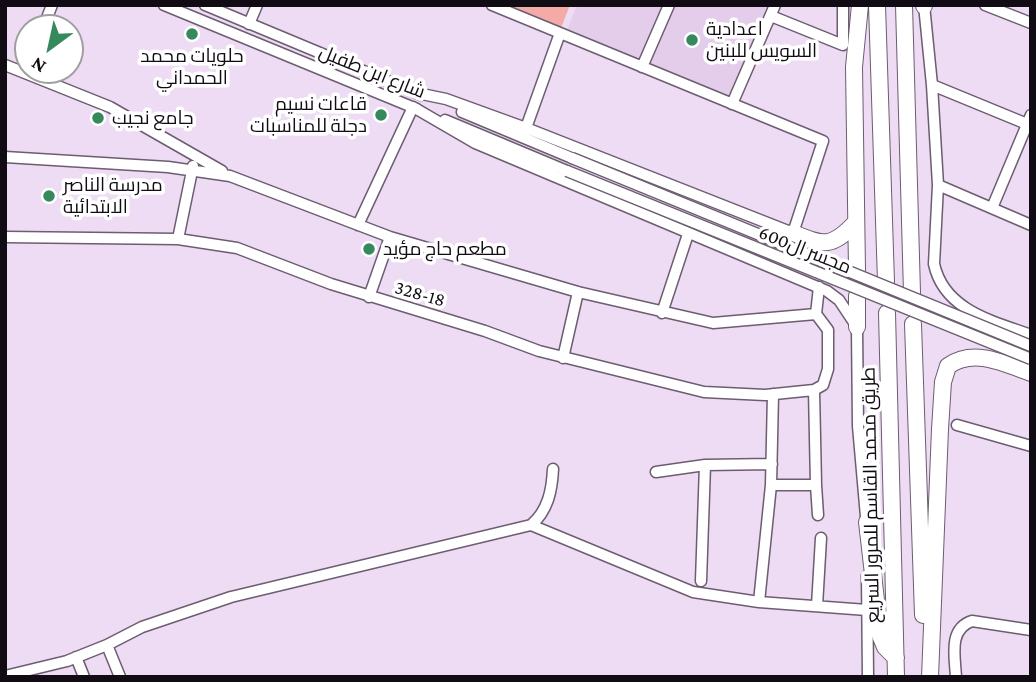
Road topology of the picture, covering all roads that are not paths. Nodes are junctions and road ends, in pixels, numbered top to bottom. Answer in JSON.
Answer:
{"nodes":[{"id":1,"x":164,"y":5,"type":"edge"},
{"id":2,"x":205,"y":5,"type":"edge"},
{"id":3,"x":257,"y":5,"type":"edge"},
{"id":4,"x":492,"y":5,"type":"edge"},
{"id":5,"x":669,"y":5,"type":"edge"},
{"id":6,"x":843,"y":5,"type":"edge"},
{"id":7,"x":860,"y":5,"type":"edge"},
{"id":8,"x":877,"y":5,"type":"edge"},
{"id":9,"x":904,"y":5,"type":"edge"},
{"id":10,"x":924,"y":5,"type":"edge"},
{"id":11,"x":985,"y":5,"type":"edge"},
{"id":12,"x":773,"y":10,"type":"edge"},
{"id":13,"x":1031,"y":23,"type":"edge"},
{"id":14,"x":249,"y":24,"type":"junction"},
{"id":15,"x":560,"y":33,"type":"junction"},
{"id":16,"x":642,"y":66,"type":"junction"},
{"id":17,"x":60,"y":84,"type":"edge"},
{"id":18,"x":933,"y":85,"type":"junction"},
{"id":19,"x":417,"y":93,"type":"junction"},
{"id":20,"x":732,"y":104,"type":"junction"},
{"id":21,"x":413,"y":107,"type":"junction"},
{"id":22,"x":1029,"y":120,"type":"edge"},
{"id":23,"x":526,"y":128,"type":"junction"},
{"id":24,"x":193,"y":156,"type":"junction"},
{"id":25,"x":5,"y":157,"type":"edge"},
{"id":26,"x":572,"y":158,"type":"joint"},
{"id":27,"x":193,"y":170,"type":"junction"},
{"id":28,"x":567,"y":171,"type":"joint"},
{"id":29,"x":230,"y":176,"type":"junction"},
{"id":30,"x":938,"y":185,"type":"junction"},
{"id":31,"x":992,"y":208,"type":"junction"},
{"id":32,"x":856,"y":222,"type":"junction"},
{"id":33,"x":358,"y":225,"type":"junction"},
{"id":34,"x":1031,"y":225,"type":"edge"},
{"id":35,"x":793,"y":233,"type":"junction"},
{"id":36,"x":688,"y":234,"type":"junction"},
{"id":37,"x":5,"y":237,"type":"edge"},
{"id":38,"x":390,"y":237,"type":"junction"},
{"id":39,"x":178,"y":239,"type":"junction"},
{"id":40,"x":857,"y":270,"type":"dead end"},
{"id":41,"x":886,"y":282,"type":"dead end"},
{"id":42,"x":818,"y":288,"type":"junction"},
{"id":43,"x":579,"y":292,"type":"junction"},
{"id":44,"x":912,"y":293,"type":"dead end"},
{"id":45,"x":857,"y":296,"type":"dead end"},
{"id":46,"x":369,"y":297,"type":"junction"},
{"id":47,"x":663,"y":313,"type":"junction"},
{"id":48,"x":887,"y":313,"type":"dead end"},
{"id":49,"x":816,"y":314,"type":"junction"},
{"id":50,"x":914,"y":324,"type":"dead end"},
{"id":51,"x":857,"y":327,"type":"junction"},
{"id":52,"x":1031,"y":335,"type":"edge"},
{"id":53,"x":1031,"y":346,"type":"edge"},
{"id":54,"x":563,"y":358,"type":"junction"},
{"id":55,"x":1031,"y":359,"type":"edge"},
{"id":56,"x":1031,"y":373,"type":"edge"},
{"id":57,"x":818,"y":387,"type":"junction"},
{"id":58,"x":773,"y":394,"type":"junction"},
{"id":59,"x":957,"y":425,"type":"dead end"},
{"id":60,"x":1031,"y":446,"type":"edge"},
{"id":61,"x":772,"y":464,"type":"junction"},
{"id":62,"x":705,"y":465,"type":"junction"},
{"id":63,"x":553,"y":469,"type":"dead end"},
{"id":64,"x":656,"y":472,"type":"dead end"},
{"id":65,"x":771,"y":485,"type":"junction"},
{"id":66,"x":816,"y":485,"type":"junction"},
{"id":67,"x":818,"y":515,"type":"dead end"},
{"id":68,"x":867,"y":522,"type":"junction"},
{"id":69,"x":531,"y":525,"type":"junction"},
{"id":70,"x":821,"y":538,"type":"dead end"},
{"id":71,"x":701,"y":581,"type":"dead end"},
{"id":72,"x":759,"y":602,"type":"junction"},
{"id":73,"x":817,"y":606,"type":"junction"},
{"id":74,"x":867,"y":610,"type":"junction"},
{"id":75,"x":1031,"y":630,"type":"edge"},
{"id":76,"x":107,"y":645,"type":"junction"},
{"id":77,"x":76,"y":657,"type":"junction"},
{"id":78,"x":896,"y":658,"type":"junction"},
{"id":79,"x":5,"y":676,"type":"edge"},
{"id":80,"x":84,"y":677,"type":"edge"},
{"id":81,"x":120,"y":677,"type":"edge"},
{"id":82,"x":868,"y":677,"type":"edge"},
{"id":83,"x":896,"y":677,"type":"edge"},
{"id":84,"x":927,"y":677,"type":"edge"},
{"id":85,"x":956,"y":677,"type":"edge"}],
"edges":[{"from":1,"to":21,"type":"street","name":"شارع ابن طفيل"},
{"from":2,"to":14,"type":"street","name":"شارع ابن طفيل"},
{"from":3,"to":14,"type":"street"},
{"from":4,"to":15,"type":"street"},
{"from":5,"to":16,"type":"street"},
{"from":6,"to":12,"type":"street"},
{"from":7,"to":32,"type":"highway"},
{"from":8,"to":41,"type":"highway"},
{"from":9,"to":44,"type":"highway"},
{"from":10,"to":18,"type":"street"},
{"from":11,"to":13,"type":"street"},
{"from":12,"to":20,"type":"street"},
{"from":14,"to":19,"type":"street","name":"شارع ابن طفيل"},
{"from":15,"to":16,"type":"street"},
{"from":15,"to":23,"type":"street"},
{"from":16,"to":20,"type":"street"},
{"from":17,"to":24,"type":"street"},
{"from":18,"to":22,"type":"street"},
{"from":18,"to":30,"type":"street"},
{"from":19,"to":23,"type":"street"},
{"from":19,"to":26,"type":"street","name":"شارع ابن طفيل"},
{"from":20,"to":35,"type":"street"},
{"from":21,"to":28,"type":"street","name":"شارع ابن طفيل"},
{"from":21,"to":33,"type":"street"},
{"from":21,"to":36,"type":"street"},
{"from":22,"to":31,"type":"street"},
{"from":23,"to":35,"type":"street"},
{"from":24,"to":27,"type":"street"},
{"from":24,"to":29,"type":"street"},
{"from":25,"to":27,"type":"street"},
{"from":26,"to":53,"type":"street","name":"مجسر ال600","bridge":true},
{"from":27,"to":29,"type":"street"},
{"from":27,"to":39,"type":"street"},
{"from":28,"to":55,"type":"street","name":"مجسر ال600","bridge":true},
{"from":29,"to":33,"type":"street"},
{"from":30,"to":31,"type":"street"},
{"from":30,"to":52,"type":"street"},
{"from":31,"to":34,"type":"street"},
{"from":32,"to":35,"type":"highway"},
{"from":32,"to":40,"type":"highway"},
{"from":33,"to":38,"type":"street"},
{"from":36,"to":42,"type":"street"},
{"from":36,"to":47,"type":"street"},
{"from":37,"to":39,"type":"street","name":"328-18"},
{"from":38,"to":43,"type":"street"},
{"from":38,"to":46,"type":"street"},
{"from":39,"to":46,"type":"street","name":"328-18"},
{"from":42,"to":49,"type":"street"},
{"from":42,"to":51,"type":"street"},
{"from":43,"to":47,"type":"street"},
{"from":43,"to":54,"type":"street"},
{"from":45,"to":51,"type":"highway"},
{"from":46,"to":54,"type":"street","name":"328-18"},
{"from":47,"to":49,"type":"street"},
{"from":48,"to":78,"type":"highway","name":"طريق محمد القاسم للمرور السريع"},
{"from":49,"to":57,"type":"street"},
{"from":50,"to":84,"type":"highway"},
{"from":51,"to":68,"type":"street"},
{"from":54,"to":58,"type":"street","name":"328-18"},
{"from":56,"to":84,"type":"highway"},
{"from":57,"to":58,"type":"street","name":"328-18"},
{"from":57,"to":66,"type":"street"},
{"from":58,"to":61,"type":"street"},
{"from":59,"to":60,"type":"street"},
{"from":61,"to":62,"type":"street"},
{"from":61,"to":65,"type":"street"},
{"from":62,"to":64,"type":"street"},
{"from":62,"to":71,"type":"street"},
{"from":63,"to":69,"type":"street"},
{"from":65,"to":66,"type":"street"},
{"from":65,"to":72,"type":"street"},
{"from":66,"to":67,"type":"street"},
{"from":68,"to":74,"type":"street"},
{"from":68,"to":78,"type":"highway"},
{"from":69,"to":72,"type":"street"},
{"from":69,"to":76,"type":"street"},
{"from":70,"to":73,"type":"street"},
{"from":72,"to":73,"type":"street"},
{"from":73,"to":74,"type":"street"},
{"from":74,"to":82,"type":"street"},
{"from":75,"to":85,"type":"street"},
{"from":76,"to":77,"type":"street"},
{"from":76,"to":81,"type":"street"},
{"from":77,"to":79,"type":"street"},
{"from":77,"to":80,"type":"street"},
{"from":78,"to":83,"type":"highway","name":"طريق محمد القاسم للمرور السريع"}]}
